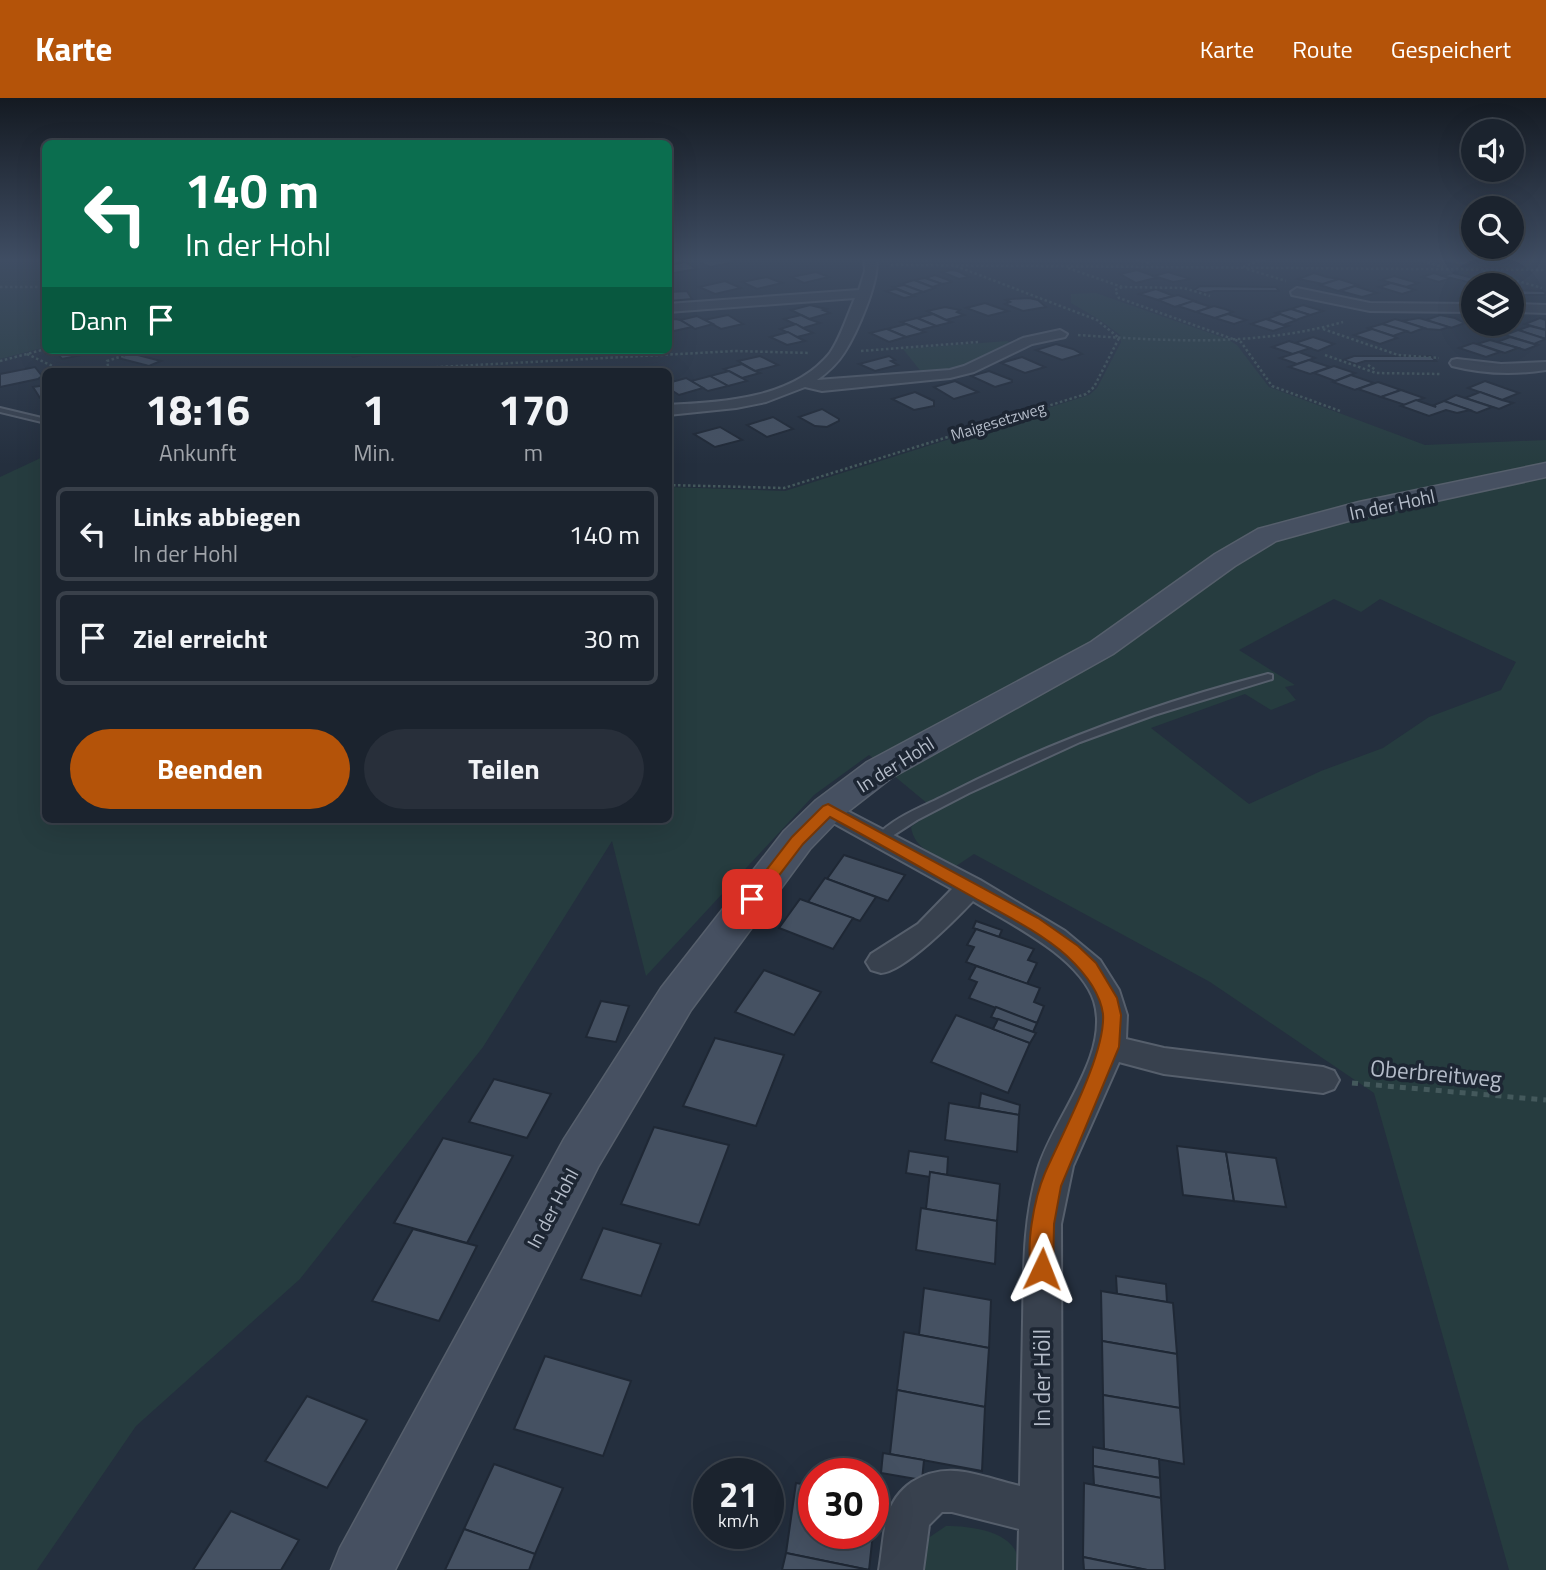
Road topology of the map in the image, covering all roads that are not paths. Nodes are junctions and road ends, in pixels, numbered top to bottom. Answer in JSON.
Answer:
{"nodes":[{"id":1,"x":849,"y":327,"type":"edge"},
{"id":2,"x":1060,"y":334,"type":"road end"},
{"id":3,"x":1457,"y":363,"type":"road end"},
{"id":4,"x":1546,"y":366,"type":"edge"},
{"id":5,"x":803,"y":382,"type":"junction"},
{"id":6,"x":0,"y":410,"type":"edge"},
{"id":7,"x":672,"y":410,"type":"edge"},
{"id":8,"x":42,"y":420,"type":"edge"},
{"id":9,"x":1546,"y":470,"type":"edge"},
{"id":10,"x":1268,"y":677,"type":"dead end"},
{"id":11,"x":828,"y":809,"type":"junction"},
{"id":12,"x":882,"y":837,"type":"junction"},
{"id":13,"x":970,"y":887,"type":"junction"},
{"id":14,"x":881,"y":962,"type":"dead end"},
{"id":15,"x":1110,"y":1047,"type":"junction"},
{"id":16,"x":1323,"y":1080,"type":"road end"},
{"id":17,"x":1041,"y":1513,"type":"junction"},
{"id":18,"x":362,"y":1570,"type":"edge"},
{"id":19,"x":901,"y":1570,"type":"edge"},
{"id":20,"x":1040,"y":1570,"type":"edge"}],
"edges":[{"from":1,"to":5,"type":"street"},
{"from":2,"to":5,"type":"street"},
{"from":3,"to":4,"type":"street"},
{"from":5,"to":7,"type":"street"},
{"from":6,"to":8,"type":"lane"},
{"from":9,"to":11,"type":"street","name":"In der Hohl"},
{"from":10,"to":12,"type":"lane"},
{"from":11,"to":12,"type":"street","name":"In der Höll"},
{"from":11,"to":18,"type":"street","name":"In der Hohl"},
{"from":12,"to":13,"type":"street","name":"In der Höll"},
{"from":13,"to":14,"type":"street"},
{"from":13,"to":15,"type":"street","name":"In der Höll"},
{"from":15,"to":16,"type":"street"},
{"from":15,"to":17,"type":"street","name":"In der Höll"},
{"from":17,"to":19,"type":"street"},
{"from":17,"to":20,"type":"street","name":"In der Höll"}]}
